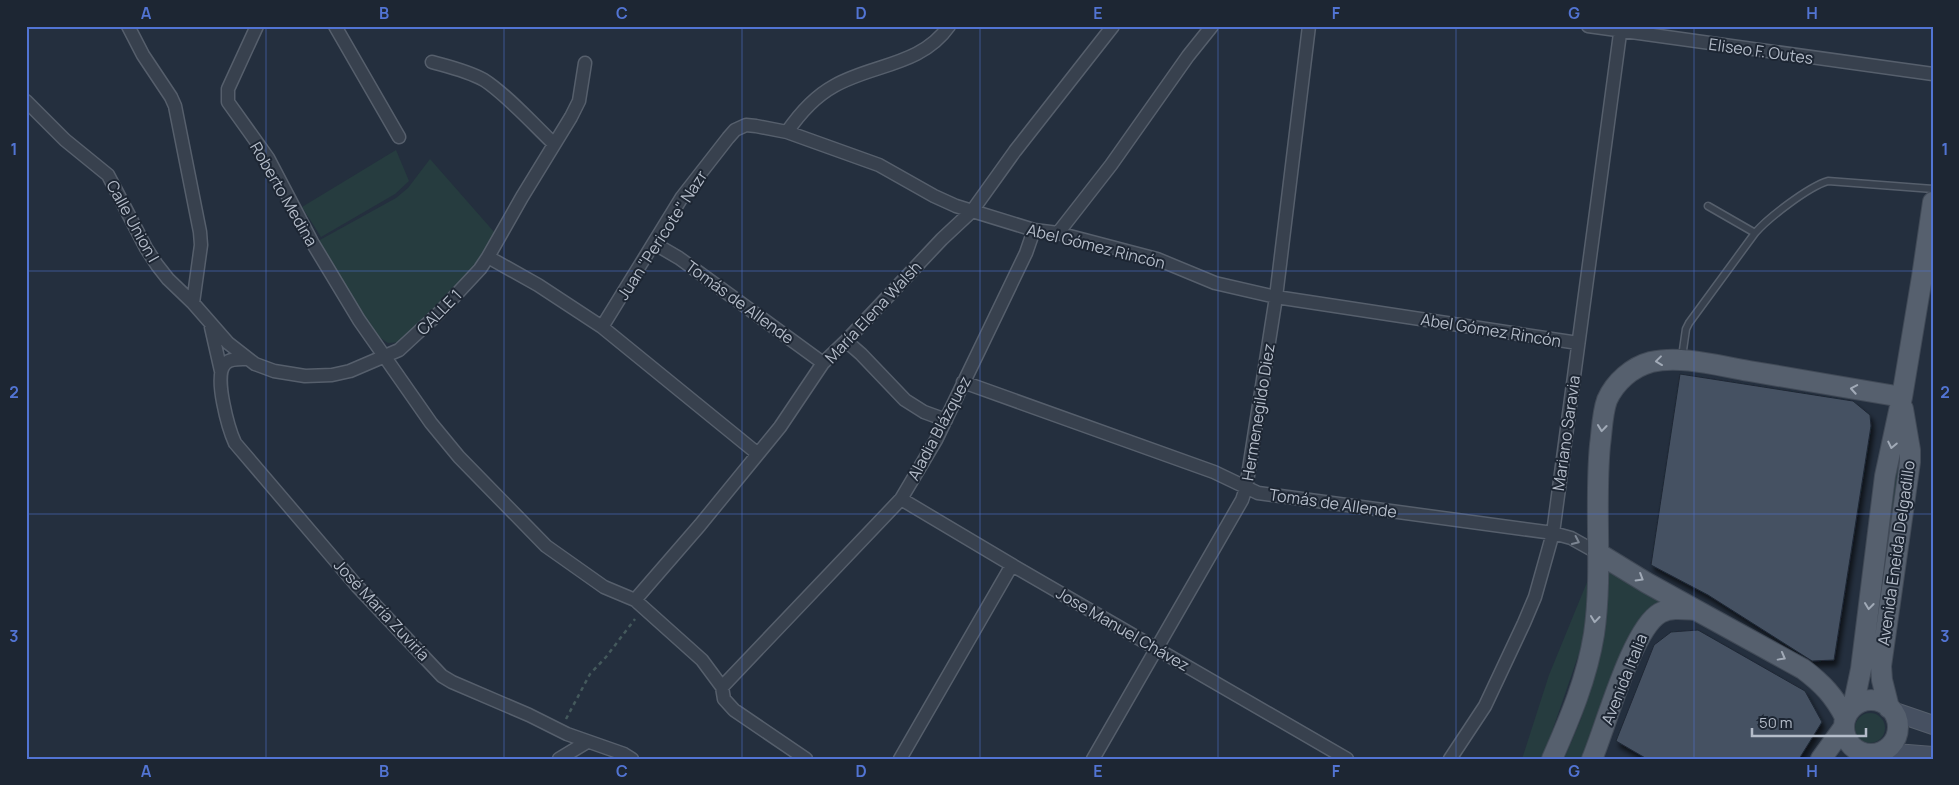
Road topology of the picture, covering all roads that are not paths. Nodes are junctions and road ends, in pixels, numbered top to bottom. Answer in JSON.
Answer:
{"nodes":[{"id":1,"x":128,"y":26,"type":"edge"},
{"id":2,"x":257,"y":26,"type":"edge"},
{"id":3,"x":335,"y":26,"type":"edge"},
{"id":4,"x":949,"y":26,"type":"edge"},
{"id":5,"x":1114,"y":26,"type":"edge"},
{"id":6,"x":1211,"y":26,"type":"edge"},
{"id":7,"x":1309,"y":26,"type":"edge"},
{"id":8,"x":1588,"y":26,"type":"edge"},
{"id":9,"x":1620,"y":29,"type":"edge"},
{"id":10,"x":432,"y":62,"type":"dead end"},
{"id":11,"x":585,"y":63,"type":"dead end"},
{"id":12,"x":1933,"y":74,"type":"edge"},
{"id":13,"x":26,"y":101,"type":"edge"},
{"id":14,"x":746,"y":126,"type":"joint"},
{"id":15,"x":787,"y":132,"type":"junction"},
{"id":16,"x":399,"y":137,"type":"dead end"},
{"id":17,"x":554,"y":144,"type":"junction"},
{"id":18,"x":1933,"y":189,"type":"edge"},
{"id":19,"x":1933,"y":202,"type":"edge"},
{"id":20,"x":1708,"y":206,"type":"dead end"},
{"id":21,"x":972,"y":211,"type":"junction"},
{"id":22,"x":1034,"y":230,"type":"junction"},
{"id":23,"x":1058,"y":233,"type":"junction"},
{"id":24,"x":1755,"y":233,"type":"junction"},
{"id":25,"x":655,"y":244,"type":"junction"},
{"id":26,"x":488,"y":258,"type":"junction"},
{"id":27,"x":1276,"y":297,"type":"junction"},
{"id":28,"x":193,"y":303,"type":"junction"},
{"id":29,"x":209,"y":322,"type":"junction"},
{"id":30,"x":602,"y":326,"type":"junction"},
{"id":31,"x":846,"y":341,"type":"junction"},
{"id":32,"x":1578,"y":343,"type":"junction"},
{"id":33,"x":384,"y":356,"type":"junction"},
{"id":34,"x":247,"y":359,"type":"junction"},
{"id":35,"x":1681,"y":361,"type":"junction"},
{"id":36,"x":823,"y":363,"type":"junction"},
{"id":37,"x":221,"y":371,"type":"junction"},
{"id":38,"x":963,"y":382,"type":"junction"},
{"id":39,"x":1902,"y":397,"type":"junction"},
{"id":40,"x":946,"y":420,"type":"junction"},
{"id":41,"x":758,"y":454,"type":"junction"},
{"id":42,"x":1246,"y":488,"type":"junction"},
{"id":43,"x":901,"y":498,"type":"junction"},
{"id":44,"x":1553,"y":533,"type":"junction"},
{"id":45,"x":1598,"y":553,"type":"junction"},
{"id":46,"x":1012,"y":565,"type":"junction"},
{"id":47,"x":639,"y":604,"type":"junction"},
{"id":48,"x":1698,"y":611,"type":"junction"},
{"id":49,"x":1158,"y":649,"type":"junction"},
{"id":50,"x":722,"y":687,"type":"junction"},
{"id":51,"x":1890,"y":709,"type":"junction"},
{"id":52,"x":1847,"y":717,"type":"junction"},
{"id":53,"x":1933,"y":725,"type":"edge"},
{"id":54,"x":587,"y":742,"type":"junction"},
{"id":55,"x":1870,"y":755,"type":"edge"},
{"id":56,"x":1932,"y":757,"type":"edge"},
{"id":57,"x":559,"y":759,"type":"edge"},
{"id":58,"x":632,"y":759,"type":"edge"},
{"id":59,"x":806,"y":759,"type":"edge"},
{"id":60,"x":900,"y":759,"type":"edge"},
{"id":61,"x":1093,"y":759,"type":"edge"},
{"id":62,"x":1347,"y":759,"type":"edge"},
{"id":63,"x":1450,"y":759,"type":"edge"},
{"id":64,"x":1552,"y":759,"type":"edge"},
{"id":65,"x":1592,"y":759,"type":"edge"},
{"id":66,"x":1821,"y":759,"type":"edge"}],
"edges":[{"from":1,"to":28,"type":"street"},
{"from":2,"to":33,"type":"street","name":"Roberto Medina"},
{"from":3,"to":16,"type":"street"},
{"from":4,"to":15,"type":"street"},
{"from":5,"to":21,"type":"street","name":"María Elena Walsh"},
{"from":6,"to":23,"type":"street"},
{"from":7,"to":27,"type":"street","name":"Hermenegildo Diez"},
{"from":8,"to":9,"type":"street","name":"Eliseo F. Outes"},
{"from":9,"to":12,"type":"street","name":"Eliseo F. Outes"},
{"from":9,"to":32,"type":"street","name":"Mariano Saravia"},
{"from":10,"to":17,"type":"street"},
{"from":11,"to":17,"type":"street","name":"CALLE 1"},
{"from":13,"to":28,"type":"street","name":"Calle Union I"},
{"from":14,"to":15,"type":"street","name":"Abel Gómez Rincón"},
{"from":14,"to":25,"type":"street","name":"Juan \"Pericote\" Nazr"},
{"from":15,"to":21,"type":"street","name":"Abel Gómez Rincón"},
{"from":17,"to":26,"type":"street","name":"CALLE 1"},
{"from":18,"to":24,"type":"lane"},
{"from":19,"to":39,"type":"main road","name":"Avenida Eneida Delgadillo"},
{"from":20,"to":24,"type":"lane"},
{"from":21,"to":22,"type":"street","name":"Abel Gómez Rincón"},
{"from":21,"to":31,"type":"street","name":"María Elena Walsh"},
{"from":22,"to":23,"type":"street","name":"Abel Gómez Rincón"},
{"from":22,"to":38,"type":"street","name":"Aladia Blázquez"},
{"from":23,"to":27,"type":"street","name":"Abel Gómez Rincón"},
{"from":24,"to":35,"type":"lane"},
{"from":25,"to":30,"type":"street","name":"Juan \"Pericote\" Nazr"},
{"from":25,"to":36,"type":"street","name":"Tomás de Allende"},
{"from":26,"to":30,"type":"street"},
{"from":26,"to":33,"type":"street","name":"CALLE 1"},
{"from":27,"to":32,"type":"street","name":"Abel Gómez Rincón"},
{"from":27,"to":42,"type":"street","name":"Hermenegildo Diez"},
{"from":28,"to":29,"type":"street","name":"CALLE 1"},
{"from":29,"to":34,"type":"street","name":"CALLE 1"},
{"from":29,"to":37,"type":"street","name":"José María Zuviría"},
{"from":30,"to":41,"type":"street"},
{"from":31,"to":36,"type":"street","name":"María Elena Walsh"},
{"from":31,"to":40,"type":"street"},
{"from":32,"to":44,"type":"street","name":"Mariano Saravia"},
{"from":33,"to":34,"type":"street","name":"CALLE 1"},
{"from":33,"to":47,"type":"street","name":"Roberto Medina"},
{"from":34,"to":37,"type":"street"},
{"from":39,"to":35,"type":"main road","one_way":true},
{"from":35,"to":45,"type":"main road","one_way":true},
{"from":36,"to":41,"type":"street","name":"María Elena Walsh"},
{"from":37,"to":54,"type":"street","name":"José María Zuviría"},
{"from":38,"to":40,"type":"street","name":"Aladia Blázquez"},
{"from":38,"to":42,"type":"street","name":"Tomás de Allende"},
{"from":39,"to":51,"type":"main road","name":"Avenida Eneida Delgadillo"},
{"from":39,"to":52,"type":"main road","name":"Avenida Eneida Delgadillo","one_way":true},
{"from":40,"to":43,"type":"street","name":"Aladia Blázquez"},
{"from":41,"to":47,"type":"street","name":"María Elena Walsh"},
{"from":42,"to":44,"type":"street","name":"Tomás de Allende"},
{"from":42,"to":49,"type":"street","name":"Hermenegildo Diez"},
{"from":43,"to":46,"type":"street","name":"Jose Manuel Chávez"},
{"from":43,"to":50,"type":"street","name":"Aladia Blázquez"},
{"from":44,"to":45,"type":"street","name":"Tomás de Allende","one_way":true},
{"from":44,"to":63,"type":"street","name":"Mariano Saravia"},
{"from":45,"to":48,"type":"main road","one_way":true},
{"from":45,"to":64,"type":"main road","one_way":true},
{"from":46,"to":49,"type":"street","name":"Jose Manuel Chávez"},
{"from":46,"to":60,"type":"street"},
{"from":47,"to":50,"type":"street","name":"Roberto Medina"},
{"from":48,"to":52,"type":"main road","one_way":true},
{"from":48,"to":65,"type":"main road","name":"Avenida Italia"},
{"from":49,"to":61,"type":"street","name":"Hermenegildo Diez"},
{"from":49,"to":62,"type":"street","name":"Jose Manuel Chávez"},
{"from":50,"to":59,"type":"street","name":"Roberto Medina"},
{"from":51,"to":52,"type":"main road"},
{"from":51,"to":53,"type":"main road"},
{"from":51,"to":55,"type":"main road"},
{"from":52,"to":55,"type":"main road"},
{"from":52,"to":66,"type":"main road","name":"Avenida Eneida Delgadillo"},
{"from":54,"to":57,"type":"street"},
{"from":54,"to":58,"type":"street","name":"José María Zuviría"},
{"from":55,"to":56,"type":"main road"}]}
